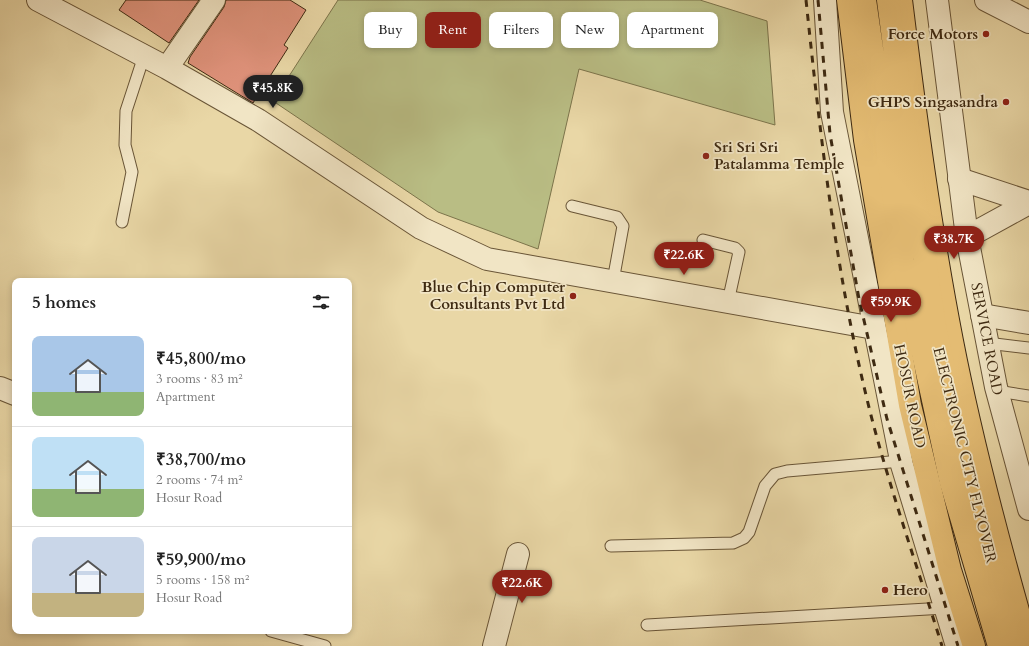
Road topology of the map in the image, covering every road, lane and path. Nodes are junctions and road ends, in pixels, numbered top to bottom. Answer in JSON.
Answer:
{"nodes":[{"id":1,"x":38,"y":0,"type":"edge"},
{"id":2,"x":214,"y":0,"type":"edge"},
{"id":3,"x":825,"y":0,"type":"edge"},
{"id":4,"x":848,"y":0,"type":"edge"},
{"id":5,"x":865,"y":0,"type":"edge"},
{"id":6,"x":888,"y":0,"type":"edge"},
{"id":7,"x":901,"y":0,"type":"edge"},
{"id":8,"x":937,"y":0,"type":"edge"},
{"id":9,"x":986,"y":0,"type":"edge"},
{"id":10,"x":1029,"y":22,"type":"edge"},
{"id":11,"x":144,"y":56,"type":"junction"},
{"id":12,"x":167,"y":68,"type":"junction"},
{"id":13,"x":959,"y":179,"type":"junction"},
{"id":14,"x":1029,"y":203,"type":"edge"},
{"id":15,"x":572,"y":206,"type":"dead end"},
{"id":16,"x":122,"y":222,"type":"dead end"},
{"id":17,"x":967,"y":238,"type":"junction"},
{"id":18,"x":703,"y":240,"type":"dead end"},
{"id":19,"x":613,"y":281,"type":"junction"},
{"id":20,"x":728,"y":302,"type":"junction"},
{"id":21,"x":982,"y":315,"type":"junction"},
{"id":22,"x":1029,"y":323,"type":"edge"},
{"id":23,"x":874,"y":328,"type":"junction"},
{"id":24,"x":988,"y":343,"type":"junction"},
{"id":25,"x":1029,"y":348,"type":"edge"},
{"id":26,"x":0,"y":388,"type":"edge"},
{"id":27,"x":997,"y":392,"type":"junction"},
{"id":28,"x":12,"y":393,"type":"edge"},
{"id":29,"x":1029,"y":396,"type":"edge"},
{"id":30,"x":901,"y":461,"type":"junction"},
{"id":31,"x":1029,"y":510,"type":"edge"},
{"id":32,"x":611,"y":546,"type":"dead end"},
{"id":33,"x":518,"y":554,"type":"dead end"},
{"id":34,"x":945,"y":608,"type":"junction"},
{"id":35,"x":648,"y":625,"type":"dead end"},
{"id":36,"x":282,"y":634,"type":"edge"},
{"id":37,"x":325,"y":646,"type":"edge"},
{"id":38,"x":494,"y":646,"type":"edge"},
{"id":39,"x":956,"y":646,"type":"edge"},
{"id":40,"x":974,"y":646,"type":"edge"},
{"id":41,"x":999,"y":646,"type":"edge"},
{"id":42,"x":1017,"y":646,"type":"edge"},
{"id":43,"x":1028,"y":646,"type":"edge"}],
"edges":[{"from":1,"to":11,"type":"street"},
{"from":2,"to":12,"type":"street"},
{"from":3,"to":23,"type":"street"},
{"from":4,"to":40,"type":"highway","name":"HOSUR ROAD"},
{"from":5,"to":41,"type":"highway","name":"ELECTRONIC CITY FLYOVER"},
{"from":6,"to":42,"type":"highway","name":"ELECTRONIC CITY FLYOVER"},
{"from":7,"to":43,"type":"highway"},
{"from":8,"to":13,"type":"street","name":"SERVICE ROAD"},
{"from":9,"to":10,"type":"street"},
{"from":11,"to":12,"type":"street"},
{"from":11,"to":16,"type":"lane"},
{"from":12,"to":19,"type":"street"},
{"from":13,"to":14,"type":"street"},
{"from":13,"to":17,"type":"street","name":"SERVICE ROAD"},
{"from":14,"to":17,"type":"street"},
{"from":15,"to":19,"type":"lane"},
{"from":17,"to":21,"type":"street","name":"SERVICE ROAD"},
{"from":18,"to":20,"type":"lane"},
{"from":19,"to":20,"type":"street"},
{"from":20,"to":23,"type":"street"},
{"from":21,"to":22,"type":"street"},
{"from":21,"to":24,"type":"street","name":"SERVICE ROAD"},
{"from":23,"to":30,"type":"street"},
{"from":24,"to":25,"type":"lane"},
{"from":24,"to":27,"type":"street","name":"SERVICE ROAD"},
{"from":26,"to":28,"type":"street"},
{"from":27,"to":29,"type":"lane"},
{"from":27,"to":31,"type":"street","name":"SERVICE ROAD"},
{"from":30,"to":32,"type":"lane"},
{"from":30,"to":34,"type":"street"},
{"from":33,"to":38,"type":"street"},
{"from":34,"to":35,"type":"lane"},
{"from":34,"to":39,"type":"street"},
{"from":36,"to":37,"type":"lane"}]}
